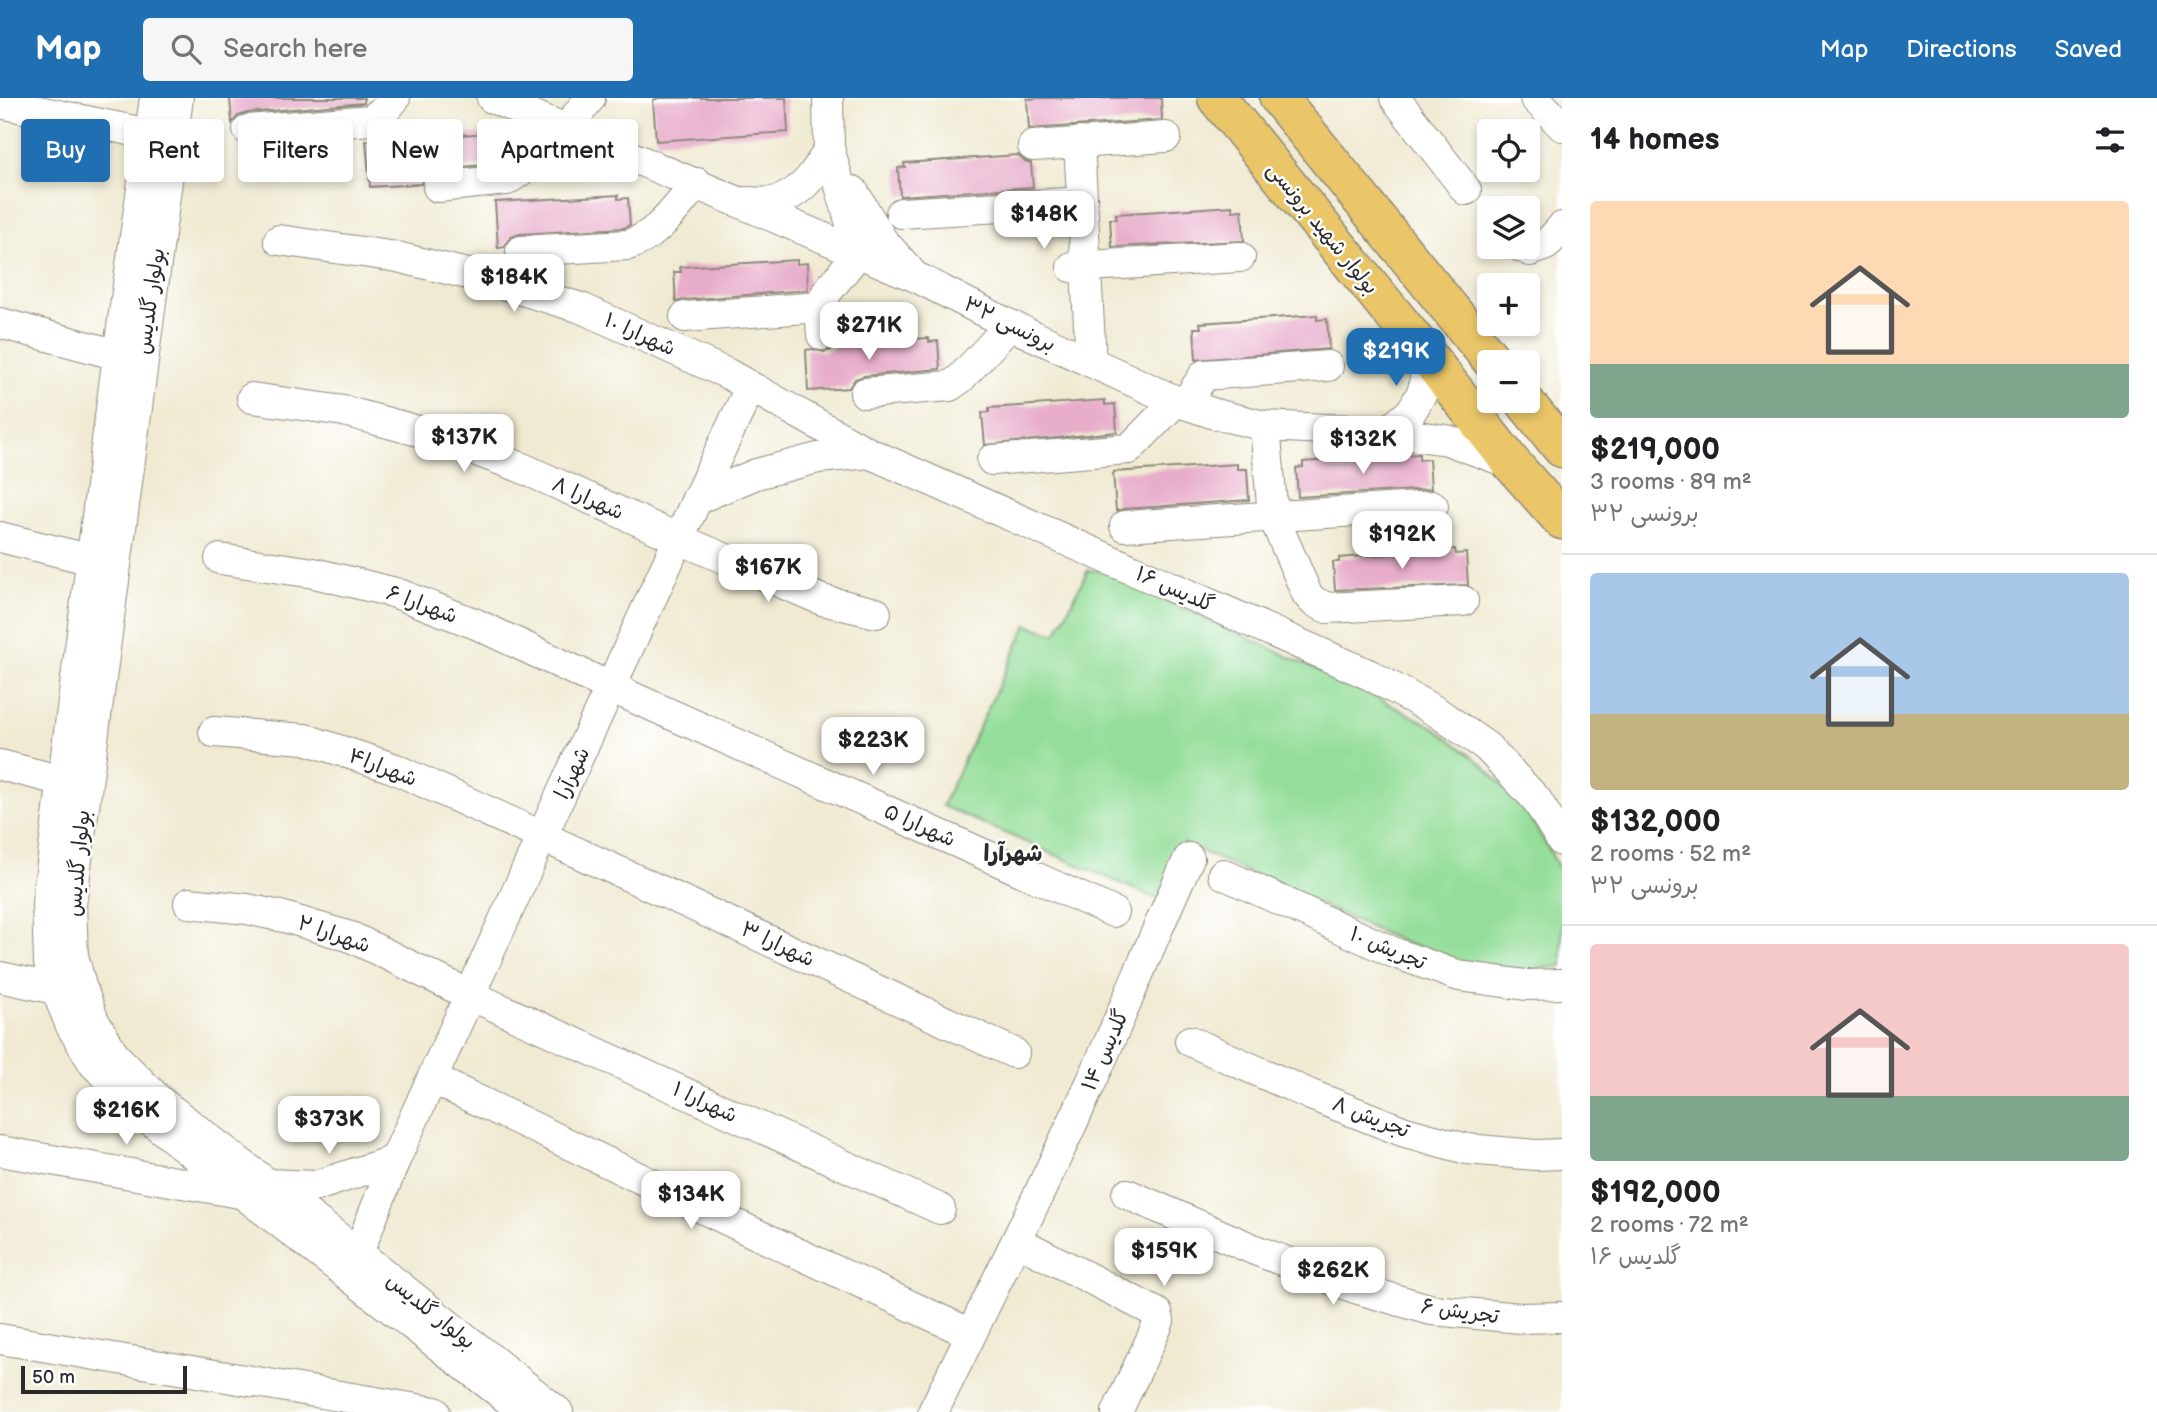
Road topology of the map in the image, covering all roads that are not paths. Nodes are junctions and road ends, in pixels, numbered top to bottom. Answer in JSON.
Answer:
{"nodes":[{"id":1,"x":155,"y":98,"type":"edge"},
{"id":2,"x":178,"y":98,"type":"edge"},
{"id":3,"x":395,"y":98,"type":"edge"},
{"id":4,"x":492,"y":98,"type":"edge"},
{"id":5,"x":590,"y":98,"type":"edge"},
{"id":6,"x":828,"y":98,"type":"edge"},
{"id":7,"x":1217,"y":98,"type":"edge"},
{"id":8,"x":1279,"y":98,"type":"edge"},
{"id":9,"x":1395,"y":98,"type":"edge"},
{"id":10,"x":1535,"y":98,"type":"edge"},
{"id":11,"x":0,"y":103,"type":"edge"},
{"id":12,"x":158,"y":119,"type":"edge"},
{"id":13,"x":169,"y":119,"type":"edge"},
{"id":14,"x":544,"y":119,"type":"edge"},
{"id":15,"x":571,"y":119,"type":"edge"},
{"id":16,"x":353,"y":121,"type":"edge"},
{"id":17,"x":1562,"y":126,"type":"edge"},
{"id":18,"x":124,"y":129,"type":"edge"},
{"id":19,"x":1166,"y":137,"type":"dead end"},
{"id":20,"x":829,"y":148,"type":"junction"},
{"id":21,"x":638,"y":158,"type":"edge"},
{"id":22,"x":152,"y":182,"type":"edge"},
{"id":23,"x":156,"y":182,"type":"edge"},
{"id":24,"x":487,"y":182,"type":"edge"},
{"id":25,"x":697,"y":183,"type":"junction"},
{"id":26,"x":438,"y":187,"type":"dead end"},
{"id":27,"x":1466,"y":190,"type":"dead end"},
{"id":28,"x":742,"y":202,"type":"junction"},
{"id":29,"x":1074,"y":203,"type":"junction"},
{"id":30,"x":901,"y":213,"type":"dead end"},
{"id":31,"x":1562,"y":227,"type":"edge"},
{"id":32,"x":279,"y":240,"type":"dead end"},
{"id":33,"x":1540,"y":248,"type":"edge"},
{"id":34,"x":521,"y":251,"type":"dead end"},
{"id":35,"x":859,"y":252,"type":"junction"},
{"id":36,"x":1240,"y":257,"type":"dead end"},
{"id":37,"x":1079,"y":267,"type":"junction"},
{"id":38,"x":916,"y":277,"type":"junction"},
{"id":39,"x":685,"y":317,"type":"dead end"},
{"id":40,"x":0,"y":323,"type":"edge"},
{"id":41,"x":1010,"y":325,"type":"junction"},
{"id":42,"x":1483,"y":350,"type":"edge"},
{"id":43,"x":118,"y":355,"type":"junction"},
{"id":44,"x":1428,"y":357,"type":"junction"},
{"id":45,"x":1083,"y":358,"type":"junction"},
{"id":46,"x":1328,"y":366,"type":"dead end"},
{"id":47,"x":750,"y":388,"type":"junction"},
{"id":48,"x":865,"y":393,"type":"dead end"},
{"id":49,"x":252,"y":398,"type":"dead end"},
{"id":50,"x":1180,"y":402,"type":"junction"},
{"id":51,"x":1534,"y":413,"type":"edge"},
{"id":52,"x":1265,"y":426,"type":"junction"},
{"id":53,"x":1387,"y":432,"type":"junction"},
{"id":54,"x":1562,"y":448,"type":"edge"},
{"id":55,"x":869,"y":453,"type":"junction"},
{"id":56,"x":992,"y":460,"type":"dead end"},
{"id":57,"x":1512,"y":464,"type":"junction"},
{"id":58,"x":697,"y":499,"type":"junction"},
{"id":59,"x":1433,"y":506,"type":"dead end"},
{"id":60,"x":1273,"y":516,"type":"junction"},
{"id":61,"x":1562,"y":520,"type":"edge"},
{"id":62,"x":1125,"y":526,"type":"dead end"},
{"id":63,"x":0,"y":537,"type":"edge"},
{"id":64,"x":679,"y":539,"type":"junction"},
{"id":65,"x":220,"y":559,"type":"dead end"},
{"id":66,"x":92,"y":560,"type":"junction"},
{"id":67,"x":1463,"y":601,"type":"dead end"},
{"id":68,"x":876,"y":613,"type":"dead end"},
{"id":69,"x":612,"y":688,"type":"junction"},
{"id":70,"x":214,"y":732,"type":"dead end"},
{"id":71,"x":0,"y":765,"type":"edge"},
{"id":72,"x":63,"y":781,"type":"junction"},
{"id":73,"x":542,"y":836,"type":"junction"},
{"id":74,"x":1562,"y":841,"type":"edge"},
{"id":75,"x":1189,"y":858,"type":"dead end"},
{"id":76,"x":1223,"y":874,"type":"dead end"},
{"id":77,"x":189,"y":904,"type":"dead end"},
{"id":78,"x":1113,"y":912,"type":"dead end"},
{"id":79,"x":0,"y":977,"type":"edge"},
{"id":80,"x":1562,"y":984,"type":"edge"},
{"id":81,"x":56,"y":989,"type":"junction"},
{"id":82,"x":470,"y":995,"type":"junction"},
{"id":83,"x":1190,"y":1041,"type":"dead end"},
{"id":84,"x":1014,"y":1052,"type":"dead end"},
{"id":85,"x":433,"y":1079,"type":"junction"},
{"id":86,"x":0,"y":1151,"type":"edge"},
{"id":87,"x":1562,"y":1154,"type":"edge"},
{"id":88,"x":395,"y":1160,"type":"junction"},
{"id":89,"x":255,"y":1189,"type":"junction"},
{"id":90,"x":1126,"y":1194,"type":"dead end"},
{"id":91,"x":940,"y":1209,"type":"dead end"},
{"id":92,"x":1017,"y":1241,"type":"junction"},
{"id":93,"x":351,"y":1262,"type":"junction"},
{"id":94,"x":1562,"y":1317,"type":"edge"},
{"id":95,"x":971,"y":1334,"type":"junction"},
{"id":96,"x":0,"y":1339,"type":"edge"},
{"id":97,"x":435,"y":1412,"type":"edge"},
{"id":98,"x":524,"y":1412,"type":"edge"},
{"id":99,"x":558,"y":1412,"type":"edge"},
{"id":100,"x":933,"y":1412,"type":"edge"},
{"id":101,"x":1117,"y":1412,"type":"edge"}],
"edges":[{"from":1,"to":12,"type":"street","name":"بولوار گلدیس"},
{"from":2,"to":13,"type":"street","name":"بولوار گلدیس"},
{"from":3,"to":16,"type":"street"},
{"from":4,"to":14,"type":"street","name":"برونسی ۳۲"},
{"from":5,"to":15,"type":"street"},
{"from":6,"to":20,"type":"street"},
{"from":7,"to":44,"type":"main road","name":"بولوار شهید برونسی"},
{"from":8,"to":42,"type":"main road"},
{"from":9,"to":27,"type":"street"},
{"from":10,"to":17,"type":"street"},
{"from":11,"to":18,"type":"street"},
{"from":19,"to":29,"type":"street"},
{"from":20,"to":28,"type":"street"},
{"from":20,"to":35,"type":"street"},
{"from":20,"to":38,"type":"street"},
{"from":21,"to":25,"type":"street","name":"برونسی ۳۲"},
{"from":22,"to":43,"type":"street","name":"بولوار گلدیس"},
{"from":23,"to":89,"type":"street","name":"بولوار گلدیس"},
{"from":24,"to":26,"type":"street"},
{"from":25,"to":28,"type":"street","name":"برونسی ۳۲"},
{"from":25,"to":34,"type":"street"},
{"from":28,"to":35,"type":"street","name":"برونسی ۳۲"},
{"from":29,"to":30,"type":"street"},
{"from":29,"to":37,"type":"street"},
{"from":31,"to":33,"type":"street"},
{"from":32,"to":47,"type":"street","name":"شهرارا ۱۰"},
{"from":35,"to":38,"type":"street","name":"برونسی ۳۲"},
{"from":35,"to":39,"type":"street"},
{"from":36,"to":37,"type":"street"},
{"from":37,"to":45,"type":"street"},
{"from":38,"to":41,"type":"street","name":"برونسی ۳۲"},
{"from":40,"to":43,"type":"street"},
{"from":41,"to":45,"type":"street","name":"برونسی ۳۲"},
{"from":41,"to":48,"type":"street"},
{"from":43,"to":66,"type":"street","name":"بولوار گلدیس"},
{"from":44,"to":53,"type":"street"},
{"from":44,"to":57,"type":"main road","name":"بولوار شهید برونسی"},
{"from":45,"to":50,"type":"street","name":"برونسی ۳۲"},
{"from":46,"to":50,"type":"street"},
{"from":47,"to":55,"type":"street","name":"گلدیس ۱۶"},
{"from":47,"to":58,"type":"street","name":"شهرآرا"},
{"from":49,"to":64,"type":"street","name":"شهرارا ۸"},
{"from":50,"to":52,"type":"street","name":"برونسی ۳۲"},
{"from":50,"to":56,"type":"street"},
{"from":51,"to":54,"type":"main road"},
{"from":52,"to":53,"type":"street","name":"برونسی ۳۲"},
{"from":52,"to":60,"type":"street"},
{"from":53,"to":57,"type":"street","name":"برونسی ۳۲"},
{"from":55,"to":58,"type":"street"},
{"from":55,"to":74,"type":"street","name":"گلدیس ۱۶"},
{"from":57,"to":61,"type":"main road","name":"بولوار شهید برونسی"},
{"from":58,"to":64,"type":"street","name":"شهرآرا"},
{"from":59,"to":60,"type":"street"},
{"from":60,"to":62,"type":"street"},
{"from":60,"to":67,"type":"street"},
{"from":63,"to":66,"type":"street"},
{"from":64,"to":68,"type":"street","name":"شهرارا ۸"},
{"from":64,"to":69,"type":"street","name":"شهرآرا"},
{"from":65,"to":69,"type":"street","name":"شهرارا ۶"},
{"from":66,"to":72,"type":"street","name":"بولوار گلدیس"},
{"from":69,"to":73,"type":"street","name":"شهرآرا"},
{"from":69,"to":78,"type":"street","name":"شهرارا ۵"},
{"from":70,"to":73,"type":"street","name":"شهرارا۴"},
{"from":71,"to":72,"type":"street"},
{"from":72,"to":81,"type":"street","name":"بولوار گلدیس"},
{"from":73,"to":82,"type":"street","name":"شهرآرا"},
{"from":73,"to":84,"type":"street","name":"شهرارا ۳"},
{"from":75,"to":92,"type":"street","name":"گلدیس ۱۴"},
{"from":76,"to":80,"type":"street","name":"تجریش ۱۰"},
{"from":77,"to":82,"type":"street","name":"شهرارا ۲"},
{"from":79,"to":81,"type":"street"},
{"from":81,"to":89,"type":"street","name":"بولوار گلدیس"},
{"from":82,"to":85,"type":"street","name":"شهرآرا"},
{"from":82,"to":91,"type":"street","name":"شهرارا ۱"},
{"from":83,"to":87,"type":"street","name":"تجریش ۸"},
{"from":85,"to":88,"type":"street","name":"شهرآرا"},
{"from":85,"to":95,"type":"street"},
{"from":86,"to":89,"type":"street"},
{"from":88,"to":89,"type":"street"},
{"from":88,"to":93,"type":"street","name":"شهرآرا"},
{"from":89,"to":93,"type":"street","name":"بولوار گلدیس"},
{"from":90,"to":94,"type":"street","name":"تجریش ۶"},
{"from":92,"to":95,"type":"street","name":"گلدیس ۱۴"},
{"from":92,"to":101,"type":"street"},
{"from":93,"to":98,"type":"street","name":"بولوار گلدیس"},
{"from":93,"to":99,"type":"street","name":"بولوار گلدیس"},
{"from":95,"to":100,"type":"street","name":"گلدیس ۱۴"},
{"from":96,"to":97,"type":"street"}]}
